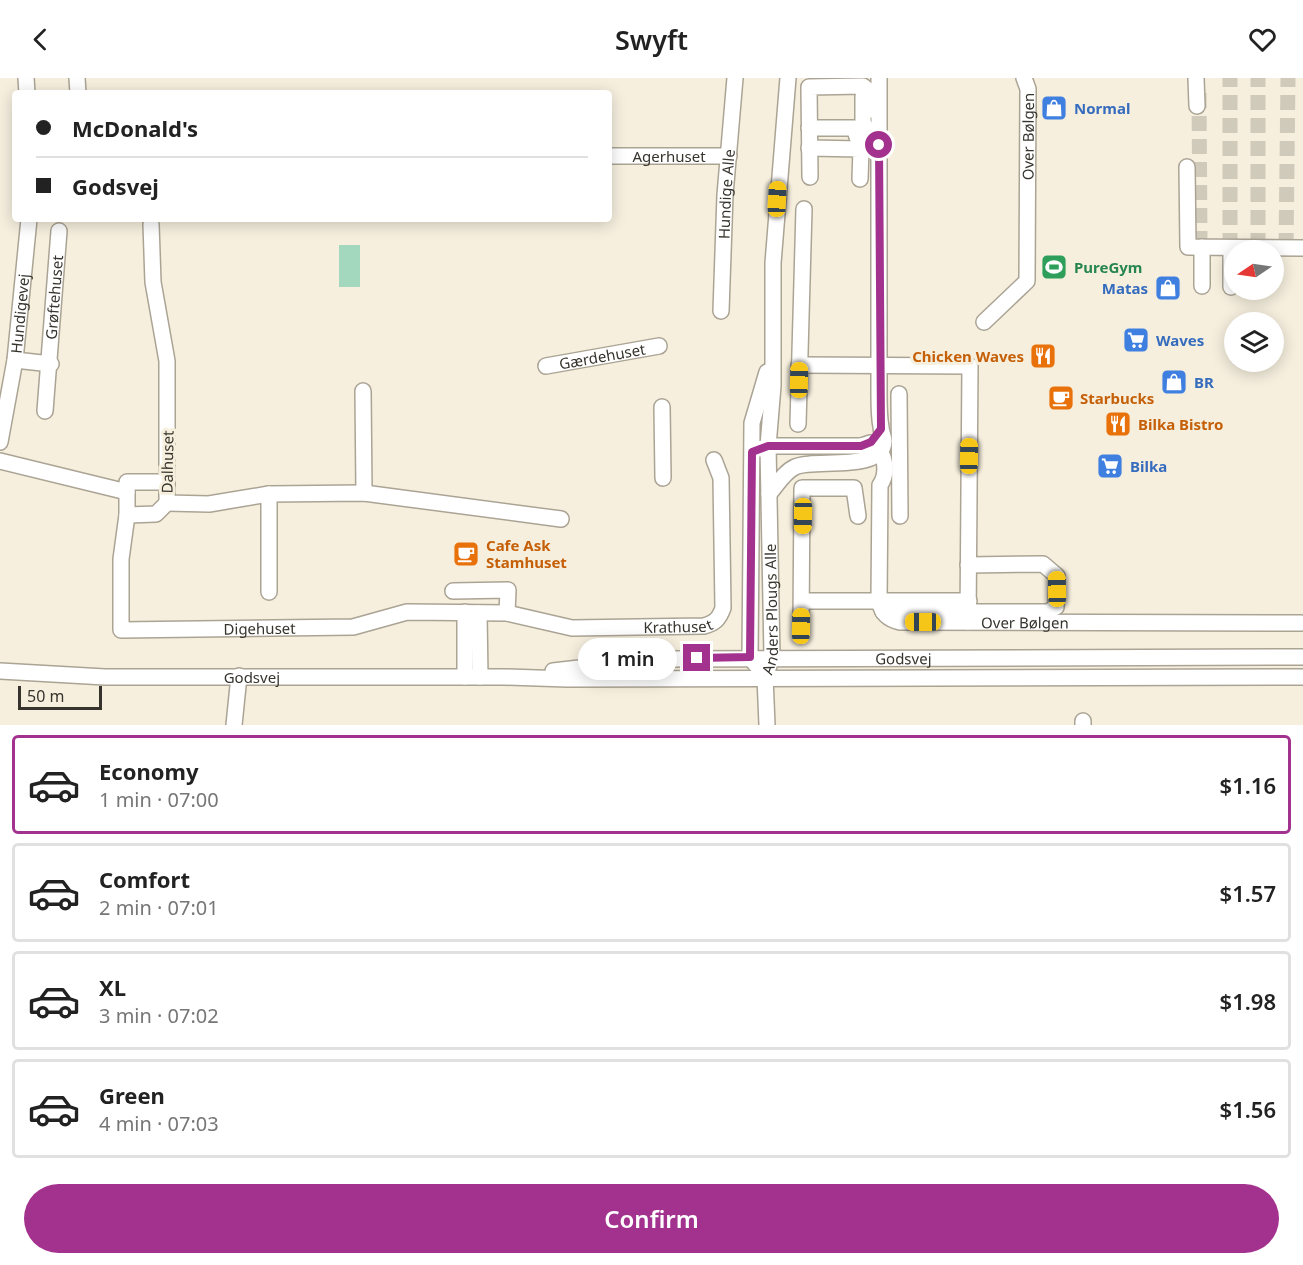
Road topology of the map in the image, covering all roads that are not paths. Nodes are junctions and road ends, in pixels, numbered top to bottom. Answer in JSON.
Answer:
{"nodes":[{"id":1,"x":735,"y":78,"type":"edge"},
{"id":2,"x":788,"y":78,"type":"edge"},
{"id":3,"x":879,"y":78,"type":"edge"},
{"id":4,"x":1024,"y":78,"type":"edge"},
{"id":5,"x":1196,"y":78,"type":"edge"},
{"id":6,"x":1197,"y":106,"type":"tunnel mouth"},
{"id":7,"x":809,"y":125,"type":"junction"},
{"id":8,"x":809,"y":148,"type":"junction"},
{"id":9,"x":861,"y":149,"type":"junction"},
{"id":10,"x":612,"y":156,"type":"edge"},
{"id":11,"x":729,"y":156,"type":"junction"},
{"id":12,"x":1187,"y":167,"type":"dead end"},
{"id":13,"x":810,"y":177,"type":"dead end"},
{"id":14,"x":804,"y":209,"type":"dead end"},
{"id":15,"x":28,"y":222,"type":"edge"},
{"id":16,"x":151,"y":224,"type":"dead end"},
{"id":17,"x":59,"y":231,"type":"dead end"},
{"id":18,"x":1202,"y":248,"type":"junction"},
{"id":19,"x":1224,"y":248,"type":"edge"},
{"id":20,"x":1284,"y":248,"type":"edge"},
{"id":21,"x":1303,"y":248,"type":"edge"},
{"id":22,"x":1202,"y":286,"type":"dead end"},
{"id":23,"x":721,"y":311,"type":"dead end"},
{"id":24,"x":984,"y":322,"type":"dead end"},
{"id":25,"x":659,"y":346,"type":"dead end"},
{"id":26,"x":771,"y":353,"type":"junction"},
{"id":27,"x":15,"y":360,"type":"junction"},
{"id":28,"x":51,"y":364,"type":"junction"},
{"id":29,"x":800,"y":365,"type":"junction"},
{"id":30,"x":546,"y":366,"type":"dead end"},
{"id":31,"x":879,"y":366,"type":"junction"},
{"id":32,"x":363,"y":391,"type":"dead end"},
{"id":33,"x":899,"y":394,"type":"dead end"},
{"id":34,"x":662,"y":407,"type":"dead end"},
{"id":35,"x":45,"y":411,"type":"dead end"},
{"id":36,"x":798,"y":424,"type":"dead end"},
{"id":37,"x":881,"y":429,"type":"junction"},
{"id":38,"x":0,"y":442,"type":"edge"},
{"id":39,"x":768,"y":446,"type":"junction"},
{"id":40,"x":861,"y":446,"type":"junction"},
{"id":41,"x":880,"y":451,"type":"junction"},
{"id":42,"x":752,"y":452,"type":"junction"},
{"id":43,"x":0,"y":460,"type":"edge"},
{"id":44,"x":714,"y":460,"type":"dead end"},
{"id":45,"x":850,"y":463,"type":"junction"},
{"id":46,"x":663,"y":477,"type":"dead end"},
{"id":47,"x":166,"y":482,"type":"junction"},
{"id":48,"x":880,"y":485,"type":"junction"},
{"id":49,"x":127,"y":492,"type":"junction"},
{"id":50,"x":364,"y":493,"type":"junction"},
{"id":51,"x":269,"y":494,"type":"junction"},
{"id":52,"x":769,"y":494,"type":"junction"},
{"id":53,"x":167,"y":503,"type":"junction"},
{"id":54,"x":127,"y":515,"type":"junction"},
{"id":55,"x":858,"y":516,"type":"dead end"},
{"id":56,"x":900,"y":516,"type":"dead end"},
{"id":57,"x":561,"y":519,"type":"dead end"},
{"id":58,"x":968,"y":565,"type":"junction"},
{"id":59,"x":453,"y":591,"type":"dead end"},
{"id":60,"x":269,"y":592,"type":"dead end"},
{"id":61,"x":802,"y":601,"type":"junction"},
{"id":62,"x":881,"y":607,"type":"junction"},
{"id":63,"x":968,"y":612,"type":"junction"},
{"id":64,"x":472,"y":613,"type":"junction"},
{"id":65,"x":507,"y":613,"type":"junction"},
{"id":66,"x":549,"y":622,"type":"joint"},
{"id":67,"x":1301,"y":622,"type":"dead end"},
{"id":68,"x":801,"y":626,"type":"dead end"},
{"id":69,"x":750,"y":657,"type":"junction"},
{"id":70,"x":772,"y":657,"type":"junction"},
{"id":71,"x":1303,"y":657,"type":"edge"},
{"id":72,"x":0,"y":671,"type":"edge"},
{"id":73,"x":239,"y":676,"type":"junction"},
{"id":74,"x":472,"y":677,"type":"junction"},
{"id":75,"x":505,"y":677,"type":"junction"},
{"id":76,"x":765,"y":677,"type":"junction"},
{"id":77,"x":1303,"y":677,"type":"edge"},
{"id":78,"x":234,"y":725,"type":"edge"},
{"id":79,"x":767,"y":725,"type":"edge"}],
"edges":[{"from":1,"to":11,"type":"street","name":"Hundige Alle"},
{"from":2,"to":26,"type":"street","name":"Anders Plougs Alle"},
{"from":3,"to":31,"type":"street"},
{"from":4,"to":24,"type":"street","name":"Over Bølgen"},
{"from":5,"to":6,"type":"street"},
{"from":7,"to":8,"type":"street"},
{"from":7,"to":9,"type":"street"},
{"from":7,"to":9,"type":"street"},
{"from":8,"to":9,"type":"street"},
{"from":8,"to":13,"type":"street"},
{"from":10,"to":11,"type":"street","name":"Agerhuset"},
{"from":11,"to":23,"type":"street","name":"Hundige Alle"},
{"from":12,"to":18,"type":"street"},
{"from":14,"to":29,"type":"street"},
{"from":15,"to":27,"type":"street","name":"Hundigevej"},
{"from":16,"to":47,"type":"street","name":"Dalhuset"},
{"from":17,"to":28,"type":"street","name":"Grøftehuset"},
{"from":18,"to":19,"type":"street"},
{"from":18,"to":22,"type":"street"},
{"from":20,"to":21,"type":"street"},
{"from":25,"to":30,"type":"street","name":"Gærdehuset"},
{"from":26,"to":39,"type":"street","name":"Anders Plougs Alle"},
{"from":26,"to":42,"type":"street","name":"Anders Plougs Alle"},
{"from":27,"to":28,"type":"street"},
{"from":27,"to":38,"type":"street","name":"Hundigevej"},
{"from":28,"to":35,"type":"street","name":"Grøftehuset"},
{"from":29,"to":31,"type":"street"},
{"from":29,"to":36,"type":"street"},
{"from":31,"to":37,"type":"street"},
{"from":31,"to":58,"type":"street"},
{"from":32,"to":50,"type":"street"},
{"from":33,"to":56,"type":"street"},
{"from":34,"to":46,"type":"street"},
{"from":37,"to":40,"type":"street"},
{"from":37,"to":41,"type":"street"},
{"from":39,"to":40,"type":"street"},
{"from":39,"to":42,"type":"street"},
{"from":39,"to":52,"type":"street","name":"Anders Plougs Alle"},
{"from":40,"to":41,"type":"street"},
{"from":41,"to":45,"type":"street"},
{"from":41,"to":48,"type":"street"},
{"from":42,"to":69,"type":"street","name":"Anders Plougs Alle"},
{"from":43,"to":49,"type":"street"},
{"from":44,"to":66,"type":"street","name":"Krathuset"},
{"from":45,"to":48,"type":"street"},
{"from":45,"to":52,"type":"street"},
{"from":47,"to":49,"type":"street"},
{"from":47,"to":53,"type":"street","name":"Dalhuset"},
{"from":48,"to":62,"type":"street"},
{"from":49,"to":54,"type":"street"},
{"from":50,"to":51,"type":"street","name":"Dalhuset"},
{"from":50,"to":57,"type":"street","name":"Dalhuset"},
{"from":51,"to":53,"type":"street","name":"Dalhuset"},
{"from":51,"to":60,"type":"street"},
{"from":52,"to":70,"type":"street","name":"Anders Plougs Alle"},
{"from":53,"to":54,"type":"street"},
{"from":54,"to":64,"type":"street","name":"Digehuset"},
{"from":55,"to":61,"type":"street"},
{"from":58,"to":63,"type":"street"},
{"from":58,"to":63,"type":"street"},
{"from":59,"to":65,"type":"street"},
{"from":61,"to":62,"type":"street"},
{"from":61,"to":68,"type":"street"},
{"from":62,"to":63,"type":"street"},
{"from":62,"to":63,"type":"street","name":"Over Bølgen"},
{"from":63,"to":67,"type":"street","name":"Over Bølgen"},
{"from":64,"to":65,"type":"street","name":"Digehuset"},
{"from":64,"to":74,"type":"street"},
{"from":65,"to":66,"type":"street","name":"Digehuset"},
{"from":69,"to":70,"type":"street","name":"Godsvej"},
{"from":69,"to":75,"type":"street","name":"Godsvej"},
{"from":69,"to":76,"type":"street","name":"Anders Plougs Alle"},
{"from":70,"to":71,"type":"street","name":"Godsvej"},
{"from":70,"to":76,"type":"street","name":"Anders Plougs Alle"},
{"from":72,"to":73,"type":"street","name":"Godsvej"},
{"from":73,"to":74,"type":"street","name":"Godsvej"},
{"from":73,"to":78,"type":"street"},
{"from":74,"to":75,"type":"street","name":"Godsvej"},
{"from":75,"to":76,"type":"street","name":"Godsvej"},
{"from":76,"to":77,"type":"street","name":"Godsvej"},
{"from":76,"to":79,"type":"street"}]}
